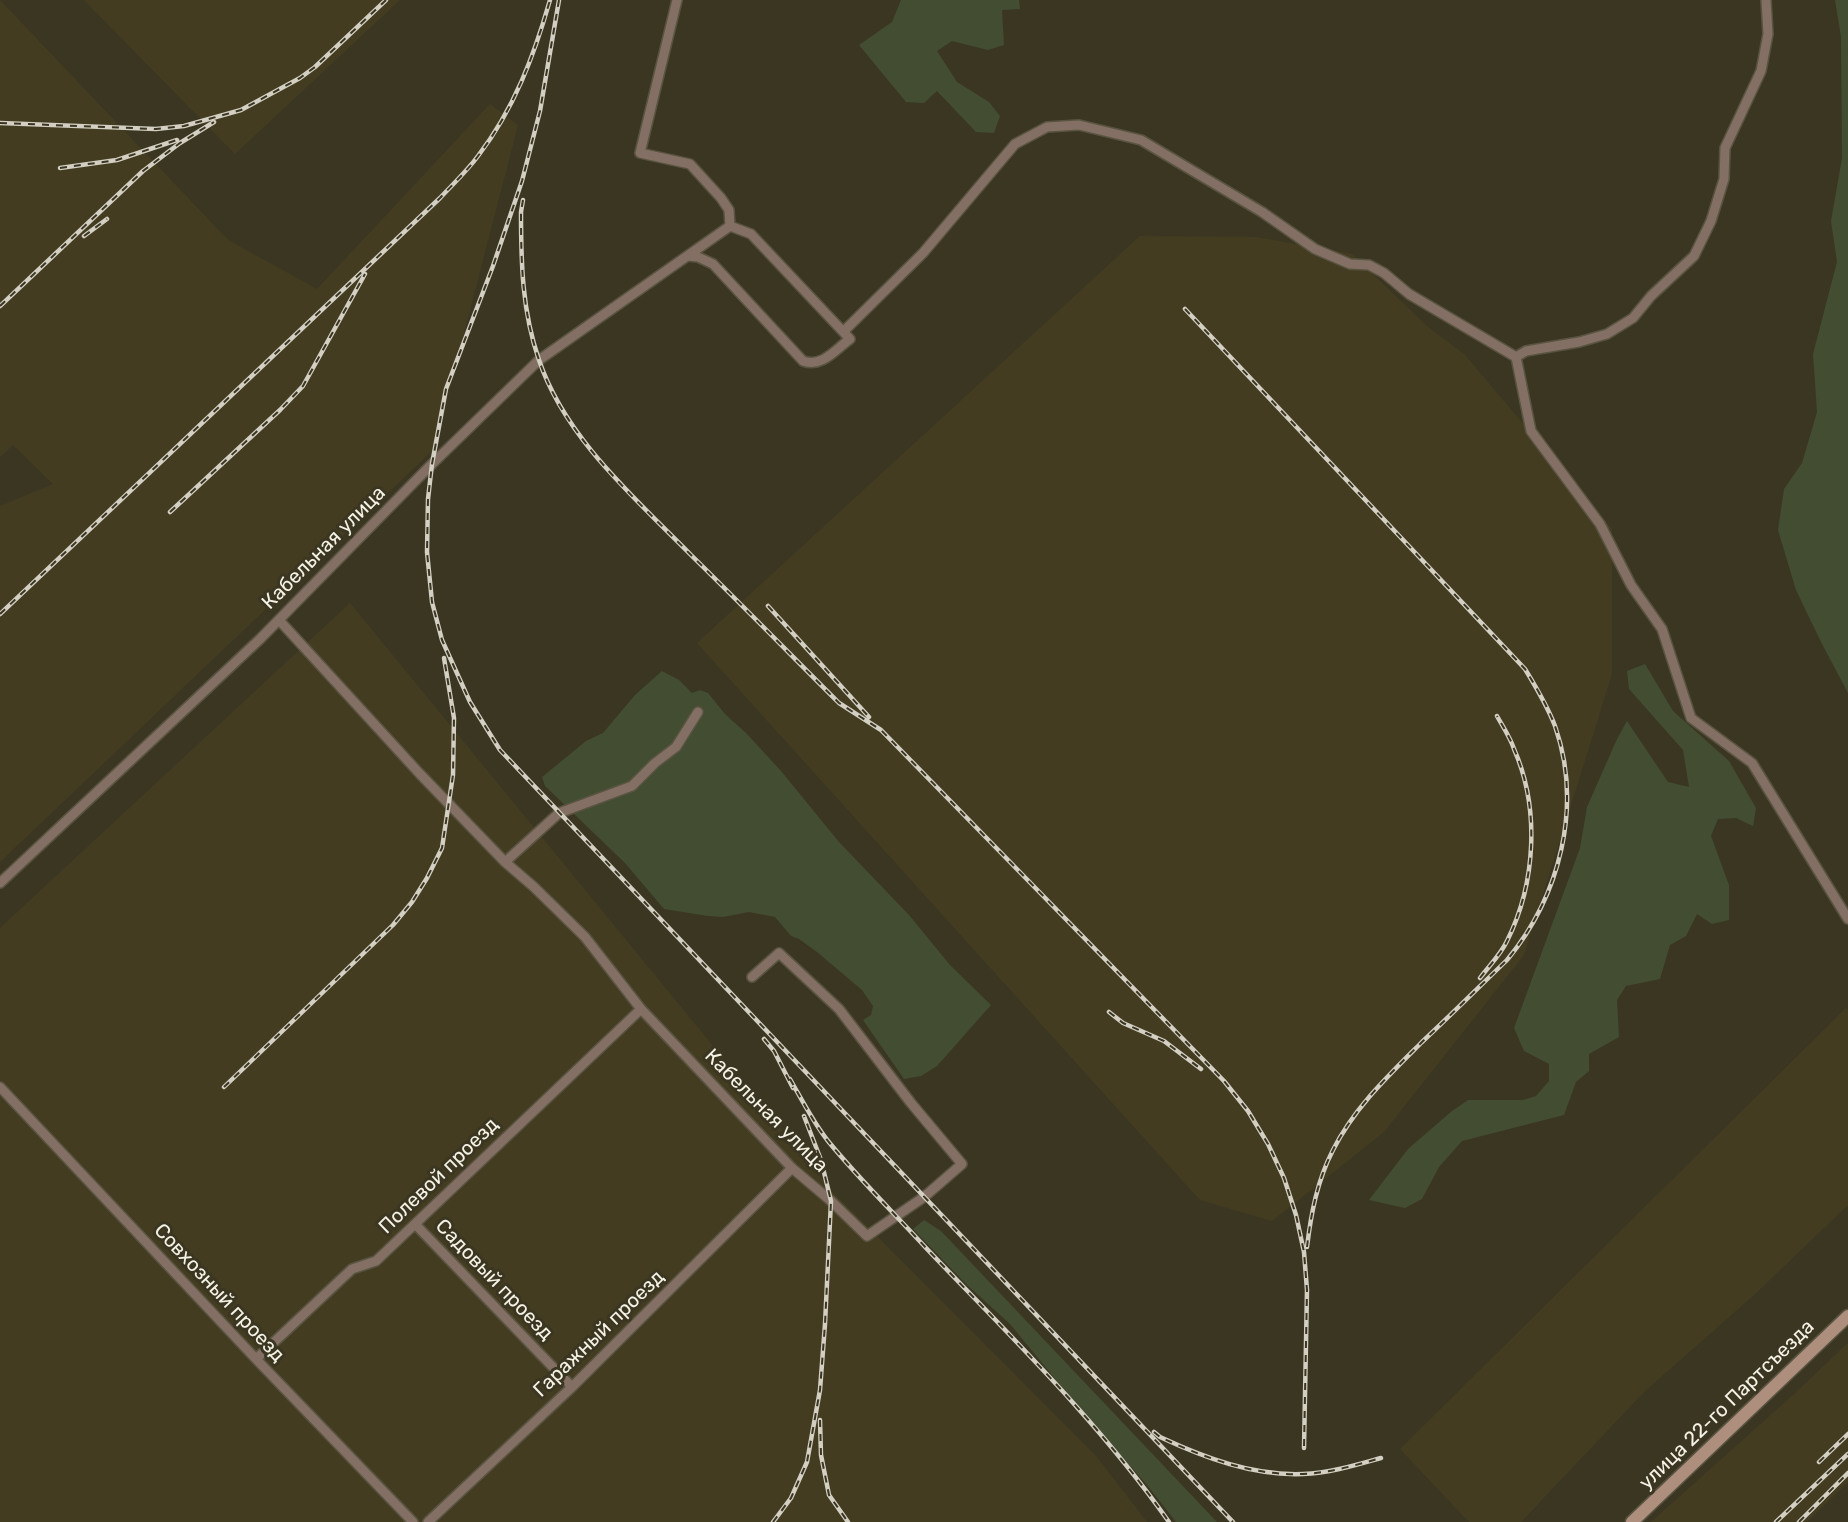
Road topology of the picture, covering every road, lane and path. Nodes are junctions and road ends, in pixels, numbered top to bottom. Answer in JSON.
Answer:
{"nodes":[{"id":1,"x":677,"y":0,"type":"edge"},
{"id":2,"x":1766,"y":0,"type":"edge"},
{"id":3,"x":730,"y":226,"type":"junction"},
{"id":4,"x":688,"y":256,"type":"junction"},
{"id":5,"x":844,"y":332,"type":"junction"},
{"id":6,"x":1516,"y":357,"type":"junction"},
{"id":7,"x":279,"y":620,"type":"junction"},
{"id":8,"x":698,"y":712,"type":"dead end"},
{"id":9,"x":505,"y":862,"type":"junction"},
{"id":10,"x":0,"y":883,"type":"edge"},
{"id":11,"x":1848,"y":919,"type":"edge"},
{"id":12,"x":752,"y":977,"type":"dead end"},
{"id":13,"x":641,"y":1009,"type":"junction"},
{"id":14,"x":0,"y":1087,"type":"edge"},
{"id":15,"x":792,"y":1168,"type":"junction"},
{"id":16,"x":415,"y":1224,"type":"junction"},
{"id":17,"x":1848,"y":1316,"type":"edge"},
{"id":18,"x":256,"y":1359,"type":"junction"},
{"id":19,"x":572,"y":1387,"type":"junction"},
{"id":20,"x":413,"y":1522,"type":"edge"},
{"id":21,"x":428,"y":1522,"type":"edge"},
{"id":22,"x":1632,"y":1522,"type":"edge"}],
"edges":[{"from":1,"to":3,"type":"street"},
{"from":2,"to":6,"type":"street"},
{"from":3,"to":4,"type":"street","name":"Кабельная улица"},
{"from":3,"to":5,"type":"street"},
{"from":4,"to":5,"type":"street"},
{"from":4,"to":7,"type":"street","name":"Кабельная улица"},
{"from":5,"to":6,"type":"street"},
{"from":6,"to":11,"type":"street"},
{"from":7,"to":9,"type":"street","name":"Кабельная улица"},
{"from":7,"to":10,"type":"street","name":"Кабельная улица"},
{"from":8,"to":9,"type":"street"},
{"from":9,"to":13,"type":"street","name":"Кабельная улица"},
{"from":12,"to":15,"type":"street","name":"Кабельная улица"},
{"from":13,"to":15,"type":"street","name":"Кабельная улица"},
{"from":13,"to":16,"type":"street","name":"Полевой проезд"},
{"from":14,"to":18,"type":"street","name":"Совхозный проезд"},
{"from":15,"to":19,"type":"street","name":"Гаражный проезд"},
{"from":16,"to":18,"type":"street","name":"Полевой проезд"},
{"from":16,"to":19,"type":"street","name":"Садовый проезд"},
{"from":17,"to":22,"type":"street","name":"улица 22-го Партсъезда"},
{"from":18,"to":20,"type":"street","name":"Совхозный проезд"},
{"from":19,"to":21,"type":"street","name":"Гаражный проезд"}]}
